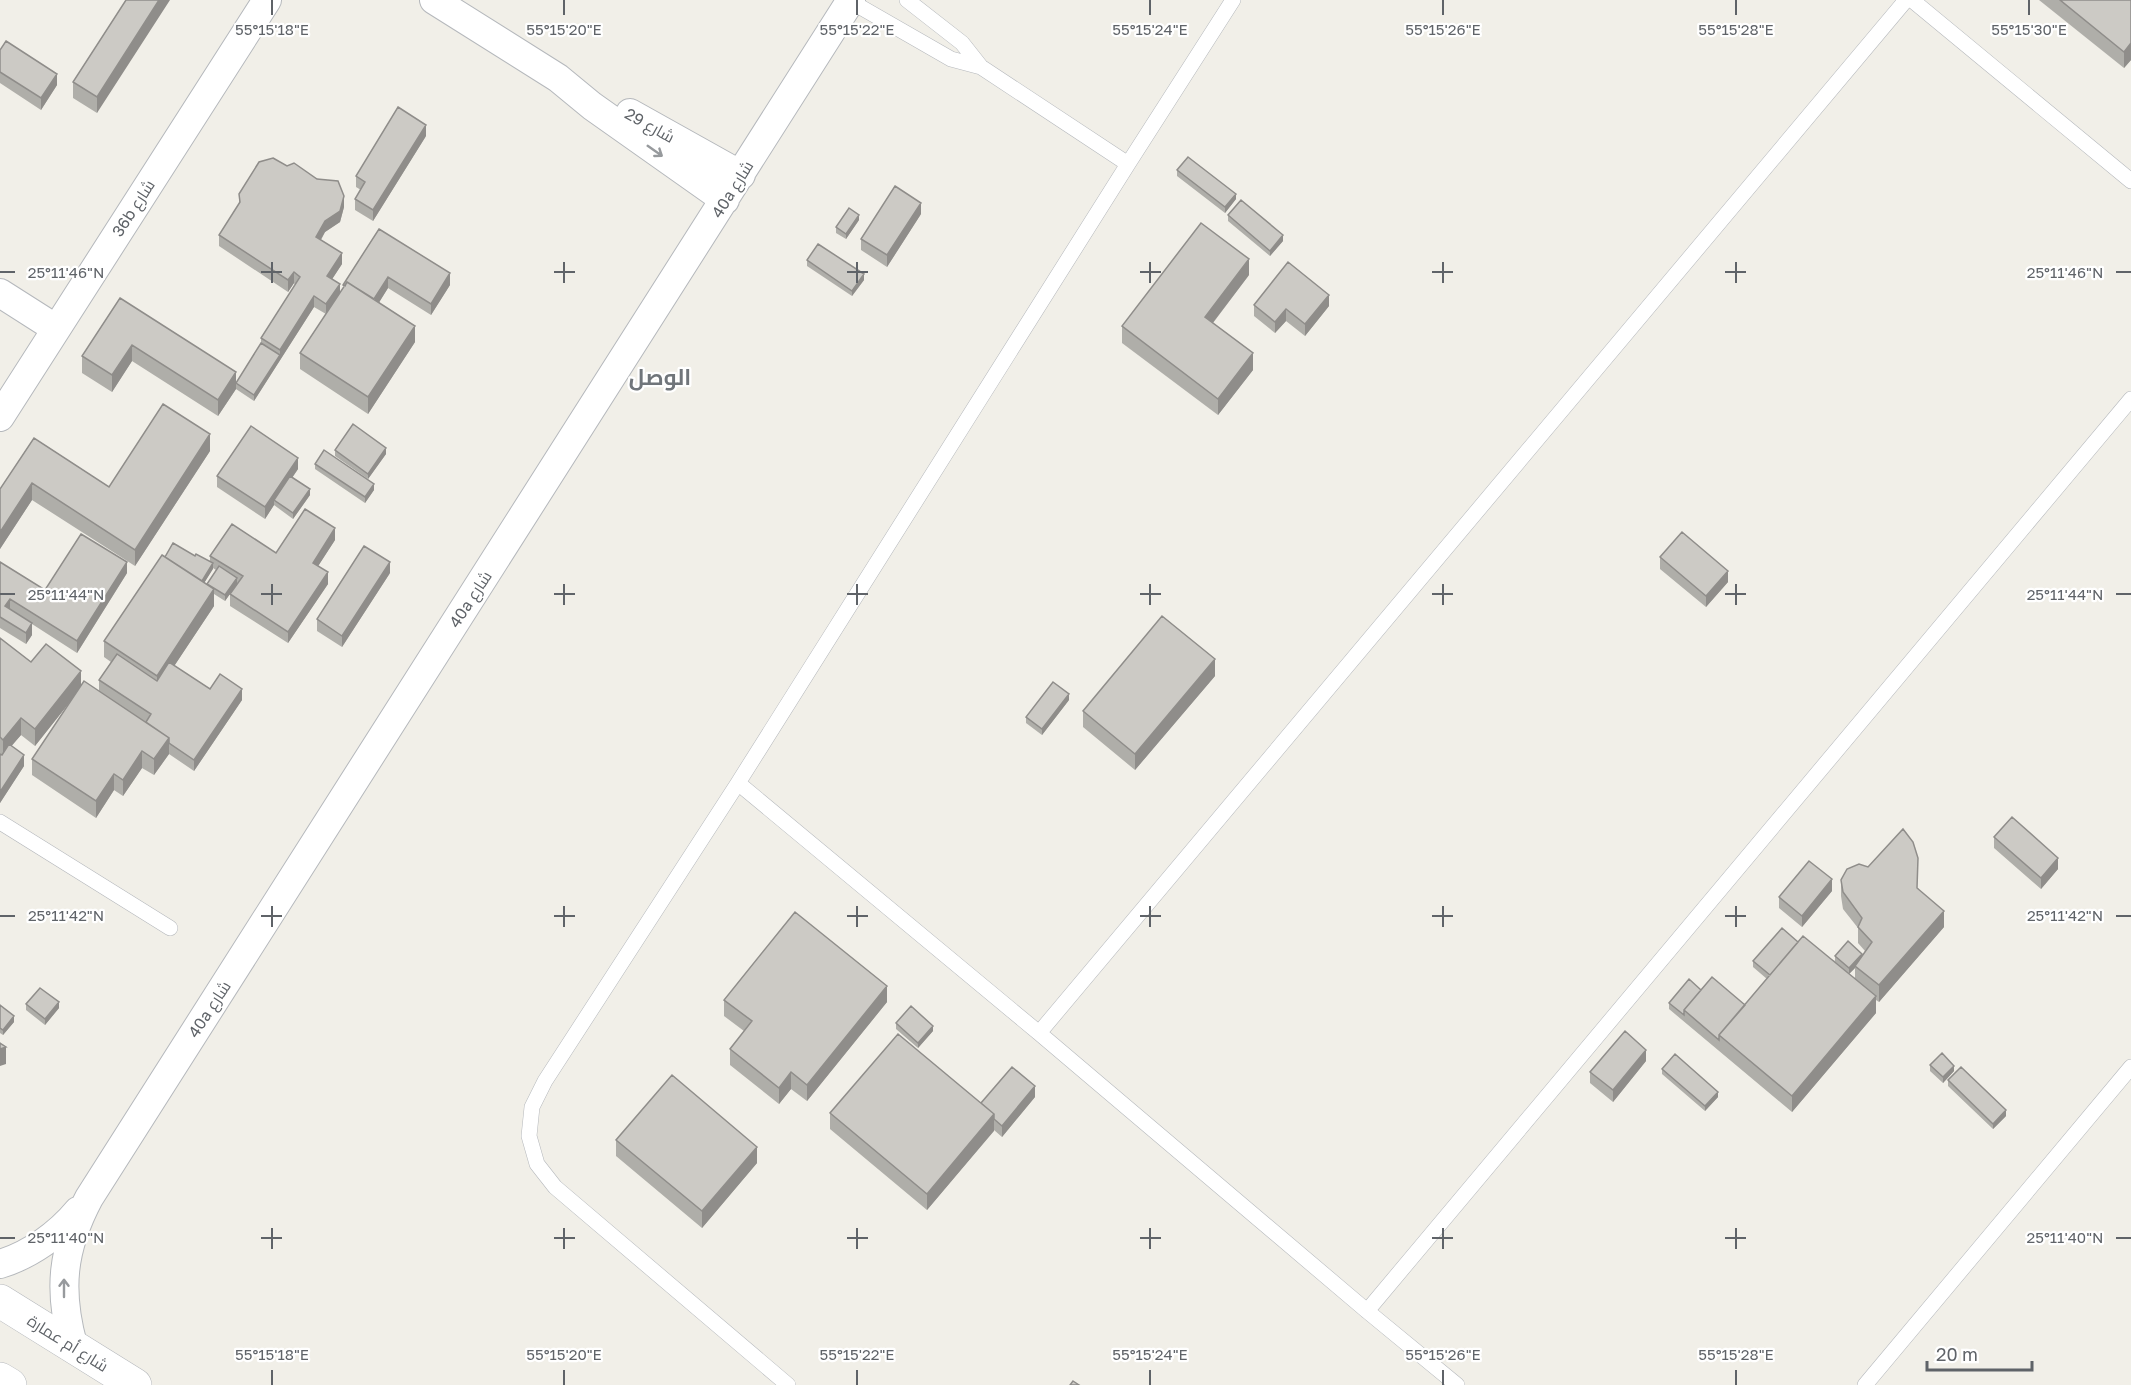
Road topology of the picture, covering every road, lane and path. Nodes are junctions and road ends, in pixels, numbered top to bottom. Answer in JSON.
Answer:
{"nodes":[{"id":1,"x":267,"y":0,"type":"edge"},
{"id":2,"x":434,"y":0,"type":"edge"},
{"id":3,"x":907,"y":0,"type":"edge"},
{"id":4,"x":1233,"y":0,"type":"edge"},
{"id":5,"x":1906,"y":0,"type":"edge"},
{"id":6,"x":1912,"y":0,"type":"edge"},
{"id":7,"x":850,"y":1,"type":"edge"},
{"id":8,"x":981,"y":67,"type":"junction"},
{"id":9,"x":558,"y":78,"type":"junction"},
{"id":10,"x":1128,"y":164,"type":"junction"},
{"id":11,"x":741,"y":175,"type":"junction"},
{"id":12,"x":2131,"y":181,"type":"edge"},
{"id":13,"x":725,"y":200,"type":"junction"},
{"id":14,"x":0,"y":293,"type":"edge"},
{"id":15,"x":56,"y":328,"type":"junction"},
{"id":16,"x":2131,"y":399,"type":"edge"},
{"id":17,"x":0,"y":417,"type":"edge"},
{"id":18,"x":738,"y":783,"type":"junction"},
{"id":19,"x":0,"y":822,"type":"edge"},
{"id":20,"x":170,"y":928,"type":"dead end"},
{"id":21,"x":1039,"y":1033,"type":"junction"},
{"id":22,"x":2131,"y":1067,"type":"edge"},
{"id":23,"x":89,"y":1198,"type":"junction"},
{"id":24,"x":0,"y":1264,"type":"edge"},
{"id":25,"x":0,"y":1301,"type":"edge"},
{"id":26,"x":1367,"y":1311,"type":"junction"},
{"id":27,"x":73,"y":1346,"type":"junction"},
{"id":28,"x":0,"y":1379,"type":"edge"},
{"id":29,"x":10,"y":1385,"type":"edge"},
{"id":30,"x":135,"y":1385,"type":"edge"},
{"id":31,"x":788,"y":1385,"type":"edge"},
{"id":32,"x":1457,"y":1385,"type":"edge"},
{"id":33,"x":1865,"y":1385,"type":"edge"}],
"edges":[{"from":1,"to":15,"type":"street","name":"36b شارع"},
{"from":2,"to":9,"type":"street","name":"شارع 29"},
{"from":3,"to":8,"type":"lane"},
{"from":4,"to":10,"type":"lane"},
{"from":5,"to":21,"type":"lane"},
{"from":6,"to":12,"type":"lane"},
{"from":7,"to":8,"type":"lane"},
{"from":7,"to":11,"type":"street","name":"40a شارع"},
{"from":8,"to":10,"type":"lane"},
{"from":9,"to":11,"type":"street","name":"شارع 29"},
{"from":9,"to":13,"type":"street","name":"شارع 29","one_way":true},
{"from":10,"to":18,"type":"lane"},
{"from":11,"to":13,"type":"street","name":"40a شارع"},
{"from":13,"to":23,"type":"street","name":"40a شارع"},
{"from":14,"to":15,"type":"street"},
{"from":15,"to":17,"type":"street","name":"36b شارع"},
{"from":16,"to":26,"type":"lane"},
{"from":18,"to":21,"type":"lane"},
{"from":18,"to":31,"type":"lane"},
{"from":19,"to":20,"type":"lane"},
{"from":21,"to":26,"type":"lane"},
{"from":22,"to":33,"type":"lane"},
{"from":23,"to":24,"type":"street","name":"40a شارع"},
{"from":27,"to":23,"type":"street","name":"40a شارع","one_way":true},
{"from":25,"to":27,"type":"street","name":"شارع أم عمارة"},
{"from":26,"to":32,"type":"lane"},
{"from":27,"to":30,"type":"street","name":"شارع أم عمارة"},
{"from":28,"to":29,"type":"street"}]}
